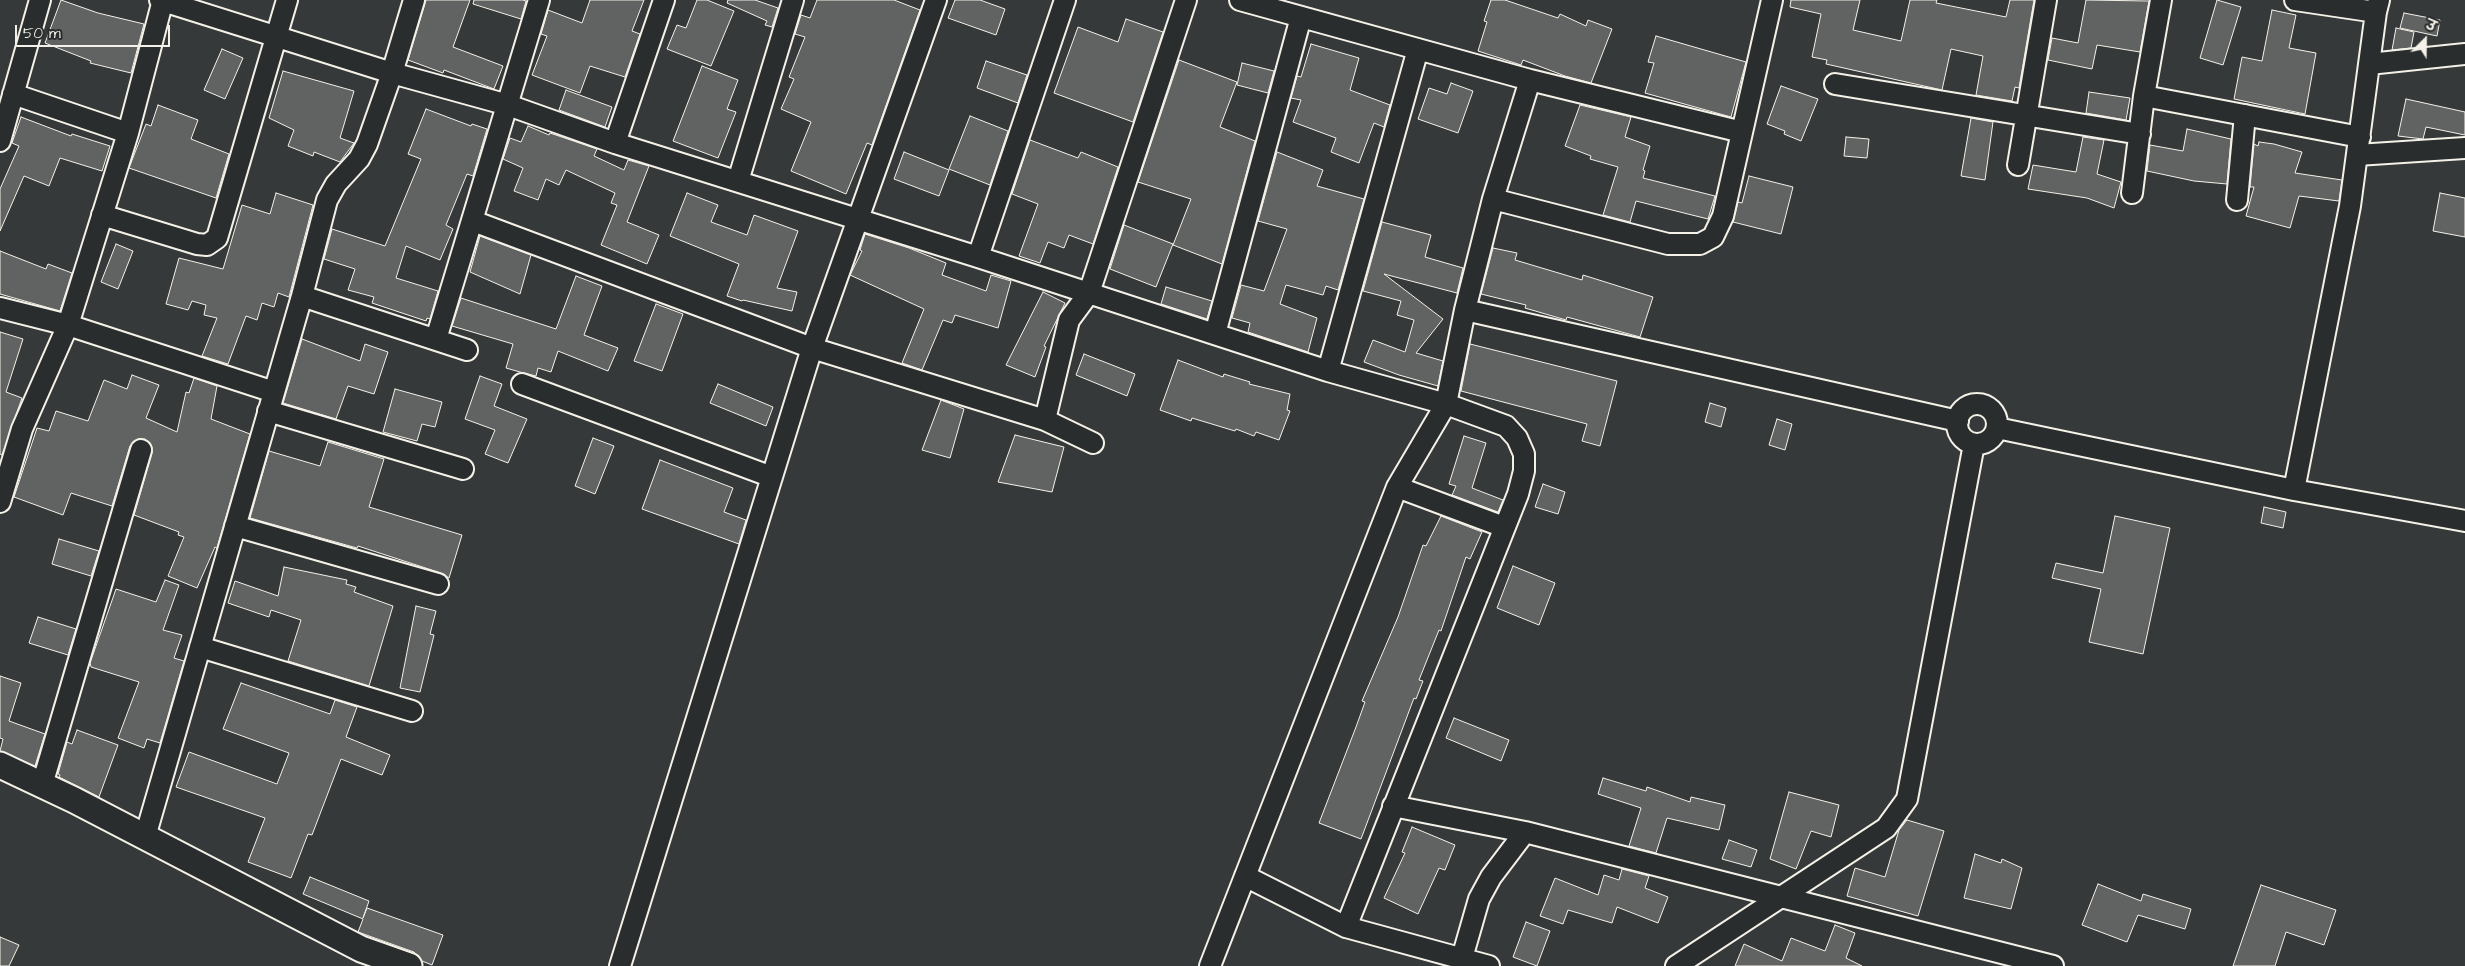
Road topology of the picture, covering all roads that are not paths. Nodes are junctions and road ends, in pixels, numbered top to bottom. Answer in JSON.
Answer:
{"nodes":[{"id":1,"x":40,"y":0,"type":"edge"},
{"id":2,"x":162,"y":0,"type":"edge"},
{"id":3,"x":287,"y":0,"type":"edge"},
{"id":4,"x":414,"y":0,"type":"edge"},
{"id":5,"x":539,"y":0,"type":"edge"},
{"id":6,"x":664,"y":0,"type":"edge"},
{"id":7,"x":793,"y":0,"type":"edge"},
{"id":8,"x":936,"y":0,"type":"edge"},
{"id":9,"x":1065,"y":0,"type":"edge"},
{"id":10,"x":1186,"y":0,"type":"edge"},
{"id":11,"x":1240,"y":0,"type":"edge"},
{"id":12,"x":1772,"y":0,"type":"edge"},
{"id":13,"x":2046,"y":0,"type":"edge"},
{"id":14,"x":2161,"y":0,"type":"edge"},
{"id":15,"x":2296,"y":0,"type":"edge"},
{"id":16,"x":2377,"y":6,"type":"edge"},
{"id":17,"x":1301,"y":17,"type":"junction"},
{"id":18,"x":276,"y":37,"type":"junction"},
{"id":19,"x":1418,"y":49,"type":"junction"},
{"id":20,"x":2465,"y":54,"type":"edge"},
{"id":21,"x":2369,"y":64,"type":"junction"},
{"id":22,"x":392,"y":73,"type":"junction"},
{"id":23,"x":1530,"y":80,"type":"junction"},
{"id":24,"x":1835,"y":84,"type":"dead end"},
{"id":25,"x":13,"y":94,"type":"junction"},
{"id":26,"x":2144,"y":96,"type":"junction"},
{"id":27,"x":508,"y":106,"type":"junction"},
{"id":28,"x":2027,"y":115,"type":"junction"},
{"id":29,"x":2245,"y":115,"type":"junction"},
{"id":30,"x":1742,"y":132,"type":"junction"},
{"id":31,"x":128,"y":134,"type":"junction"},
{"id":32,"x":2140,"y":134,"type":"junction"},
{"id":33,"x":0,"y":141,"type":"edge"},
{"id":34,"x":616,"y":143,"type":"junction"},
{"id":35,"x":2358,"y":146,"type":"junction"},
{"id":36,"x":2465,"y":148,"type":"edge"},
{"id":37,"x":2018,"y":165,"type":"dead end"},
{"id":38,"x":738,"y":181,"type":"junction"},
{"id":39,"x":2132,"y":193,"type":"dead end"},
{"id":40,"x":1493,"y":199,"type":"junction"},
{"id":41,"x":2237,"y":200,"type":"dead end"},
{"id":42,"x":102,"y":215,"type":"junction"},
{"id":43,"x":858,"y":219,"type":"junction"},
{"id":44,"x":473,"y":221,"type":"junction"},
{"id":45,"x":978,"y":257,"type":"junction"},
{"id":46,"x":1089,"y":293,"type":"junction"},
{"id":47,"x":302,"y":296,"type":"junction"},
{"id":48,"x":0,"y":308,"type":"edge"},
{"id":49,"x":1465,"y":310,"type":"junction"},
{"id":50,"x":68,"y":325,"type":"junction"},
{"id":51,"x":1215,"y":334,"type":"junction"},
{"id":52,"x":436,"y":339,"type":"junction"},
{"id":53,"x":812,"y":348,"type":"junction"},
{"id":54,"x":467,"y":350,"type":"dead end"},
{"id":55,"x":1328,"y":371,"type":"junction"},
{"id":56,"x":522,"y":384,"type":"dead end"},
{"id":57,"x":271,"y":401,"type":"junction"},
{"id":58,"x":1446,"y":404,"type":"junction"},
{"id":59,"x":1046,"y":420,"type":"junction"},
{"id":60,"x":1958,"y":420,"type":"junction"},
{"id":61,"x":1996,"y":428,"type":"junction"},
{"id":62,"x":1093,"y":443,"type":"dead end"},
{"id":63,"x":1974,"y":444,"type":"junction"},
{"id":64,"x":141,"y":450,"type":"dead end"},
{"id":65,"x":463,"y":469,"type":"dead end"},
{"id":66,"x":772,"y":477,"type":"junction"},
{"id":67,"x":1397,"y":487,"type":"junction"},
{"id":68,"x":2294,"y":490,"type":"junction"},
{"id":69,"x":0,"y":502,"type":"edge"},
{"id":70,"x":2465,"y":521,"type":"edge"},
{"id":71,"x":235,"y":526,"type":"junction"},
{"id":72,"x":1504,"y":527,"type":"junction"},
{"id":73,"x":438,"y":584,"type":"dead end"},
{"id":74,"x":200,"y":647,"type":"junction"},
{"id":75,"x":412,"y":711,"type":"dead end"},
{"id":76,"x":0,"y":765,"type":"edge"},
{"id":77,"x":42,"y":785,"type":"junction"},
{"id":78,"x":1393,"y":806,"type":"junction"},
{"id":79,"x":1525,"y":832,"type":"junction"},
{"id":80,"x":145,"y":837,"type":"junction"},
{"id":81,"x":1245,"y":876,"type":"junction"},
{"id":82,"x":1781,"y":897,"type":"junction"},
{"id":83,"x":1346,"y":927,"type":"junction"},
{"id":84,"x":1462,"y":958,"type":"junction"},
{"id":85,"x":409,"y":966,"type":"edge"},
{"id":86,"x":620,"y":966,"type":"edge"},
{"id":87,"x":1210,"y":966,"type":"edge"},
{"id":88,"x":1489,"y":966,"type":"edge"},
{"id":89,"x":1676,"y":966,"type":"edge"},
{"id":90,"x":2053,"y":966,"type":"edge"}],
"edges":[{"from":1,"to":25,"type":"street"},
{"from":2,"to":18,"type":"street"},
{"from":2,"to":31,"type":"street"},
{"from":3,"to":18,"type":"street"},
{"from":4,"to":22,"type":"street"},
{"from":5,"to":27,"type":"street"},
{"from":6,"to":34,"type":"street"},
{"from":7,"to":38,"type":"street"},
{"from":8,"to":43,"type":"street"},
{"from":9,"to":45,"type":"street"},
{"from":10,"to":46,"type":"street"},
{"from":11,"to":17,"type":"street"},
{"from":12,"to":30,"type":"street"},
{"from":13,"to":28,"type":"street"},
{"from":14,"to":26,"type":"street"},
{"from":15,"to":16,"type":"street"},
{"from":16,"to":21,"type":"street"},
{"from":17,"to":19,"type":"street"},
{"from":17,"to":51,"type":"street"},
{"from":18,"to":22,"type":"street"},
{"from":18,"to":42,"type":"street"},
{"from":19,"to":23,"type":"street"},
{"from":19,"to":55,"type":"street"},
{"from":20,"to":21,"type":"street"},
{"from":21,"to":35,"type":"street"},
{"from":22,"to":27,"type":"street"},
{"from":22,"to":47,"type":"street"},
{"from":23,"to":30,"type":"street"},
{"from":23,"to":40,"type":"street"},
{"from":24,"to":28,"type":"street"},
{"from":25,"to":31,"type":"street"},
{"from":25,"to":33,"type":"street"},
{"from":26,"to":29,"type":"street"},
{"from":26,"to":32,"type":"street"},
{"from":27,"to":34,"type":"street"},
{"from":27,"to":44,"type":"street"},
{"from":28,"to":32,"type":"street"},
{"from":28,"to":37,"type":"street"},
{"from":29,"to":35,"type":"street"},
{"from":29,"to":41,"type":"street"},
{"from":30,"to":40,"type":"street"},
{"from":31,"to":42,"type":"street"},
{"from":32,"to":39,"type":"street"},
{"from":34,"to":38,"type":"street"},
{"from":35,"to":36,"type":"street"},
{"from":35,"to":68,"type":"street"},
{"from":38,"to":43,"type":"street"},
{"from":40,"to":49,"type":"street"},
{"from":42,"to":50,"type":"street"},
{"from":43,"to":45,"type":"street"},
{"from":43,"to":53,"type":"street"},
{"from":44,"to":52,"type":"street"},
{"from":44,"to":53,"type":"street"},
{"from":45,"to":46,"type":"street"},
{"from":46,"to":51,"type":"street"},
{"from":46,"to":59,"type":"street"},
{"from":47,"to":52,"type":"street"},
{"from":47,"to":57,"type":"street"},
{"from":48,"to":50,"type":"street"},
{"from":49,"to":58,"type":"street"},
{"from":49,"to":60,"type":"street"},
{"from":50,"to":57,"type":"street"},
{"from":50,"to":69,"type":"street"},
{"from":51,"to":55,"type":"street"},
{"from":52,"to":54,"type":"street"},
{"from":53,"to":59,"type":"street"},
{"from":53,"to":66,"type":"street"},
{"from":55,"to":58,"type":"street"},
{"from":56,"to":66,"type":"street"},
{"from":57,"to":65,"type":"street"},
{"from":57,"to":71,"type":"street"},
{"from":58,"to":67,"type":"street"},
{"from":58,"to":72,"type":"street"},
{"from":59,"to":62,"type":"street"},
{"from":60,"to":61,"type":"street"},
{"from":60,"to":63,"type":"street"},
{"from":61,"to":63,"type":"street"},
{"from":61,"to":68,"type":"street"},
{"from":63,"to":82,"type":"street"},
{"from":64,"to":77,"type":"street"},
{"from":66,"to":86,"type":"street"},
{"from":67,"to":72,"type":"street"},
{"from":67,"to":81,"type":"street"},
{"from":68,"to":70,"type":"street"},
{"from":71,"to":73,"type":"street"},
{"from":71,"to":74,"type":"street"},
{"from":72,"to":78,"type":"street"},
{"from":74,"to":75,"type":"street"},
{"from":74,"to":80,"type":"street"},
{"from":76,"to":77,"type":"street"},
{"from":77,"to":80,"type":"street"},
{"from":78,"to":79,"type":"street"},
{"from":78,"to":83,"type":"street"},
{"from":79,"to":82,"type":"street"},
{"from":79,"to":84,"type":"street"},
{"from":80,"to":85,"type":"street"},
{"from":81,"to":83,"type":"street"},
{"from":81,"to":87,"type":"street"},
{"from":82,"to":89,"type":"street"},
{"from":82,"to":90,"type":"street"},
{"from":83,"to":84,"type":"street"},
{"from":84,"to":88,"type":"street"}]}
